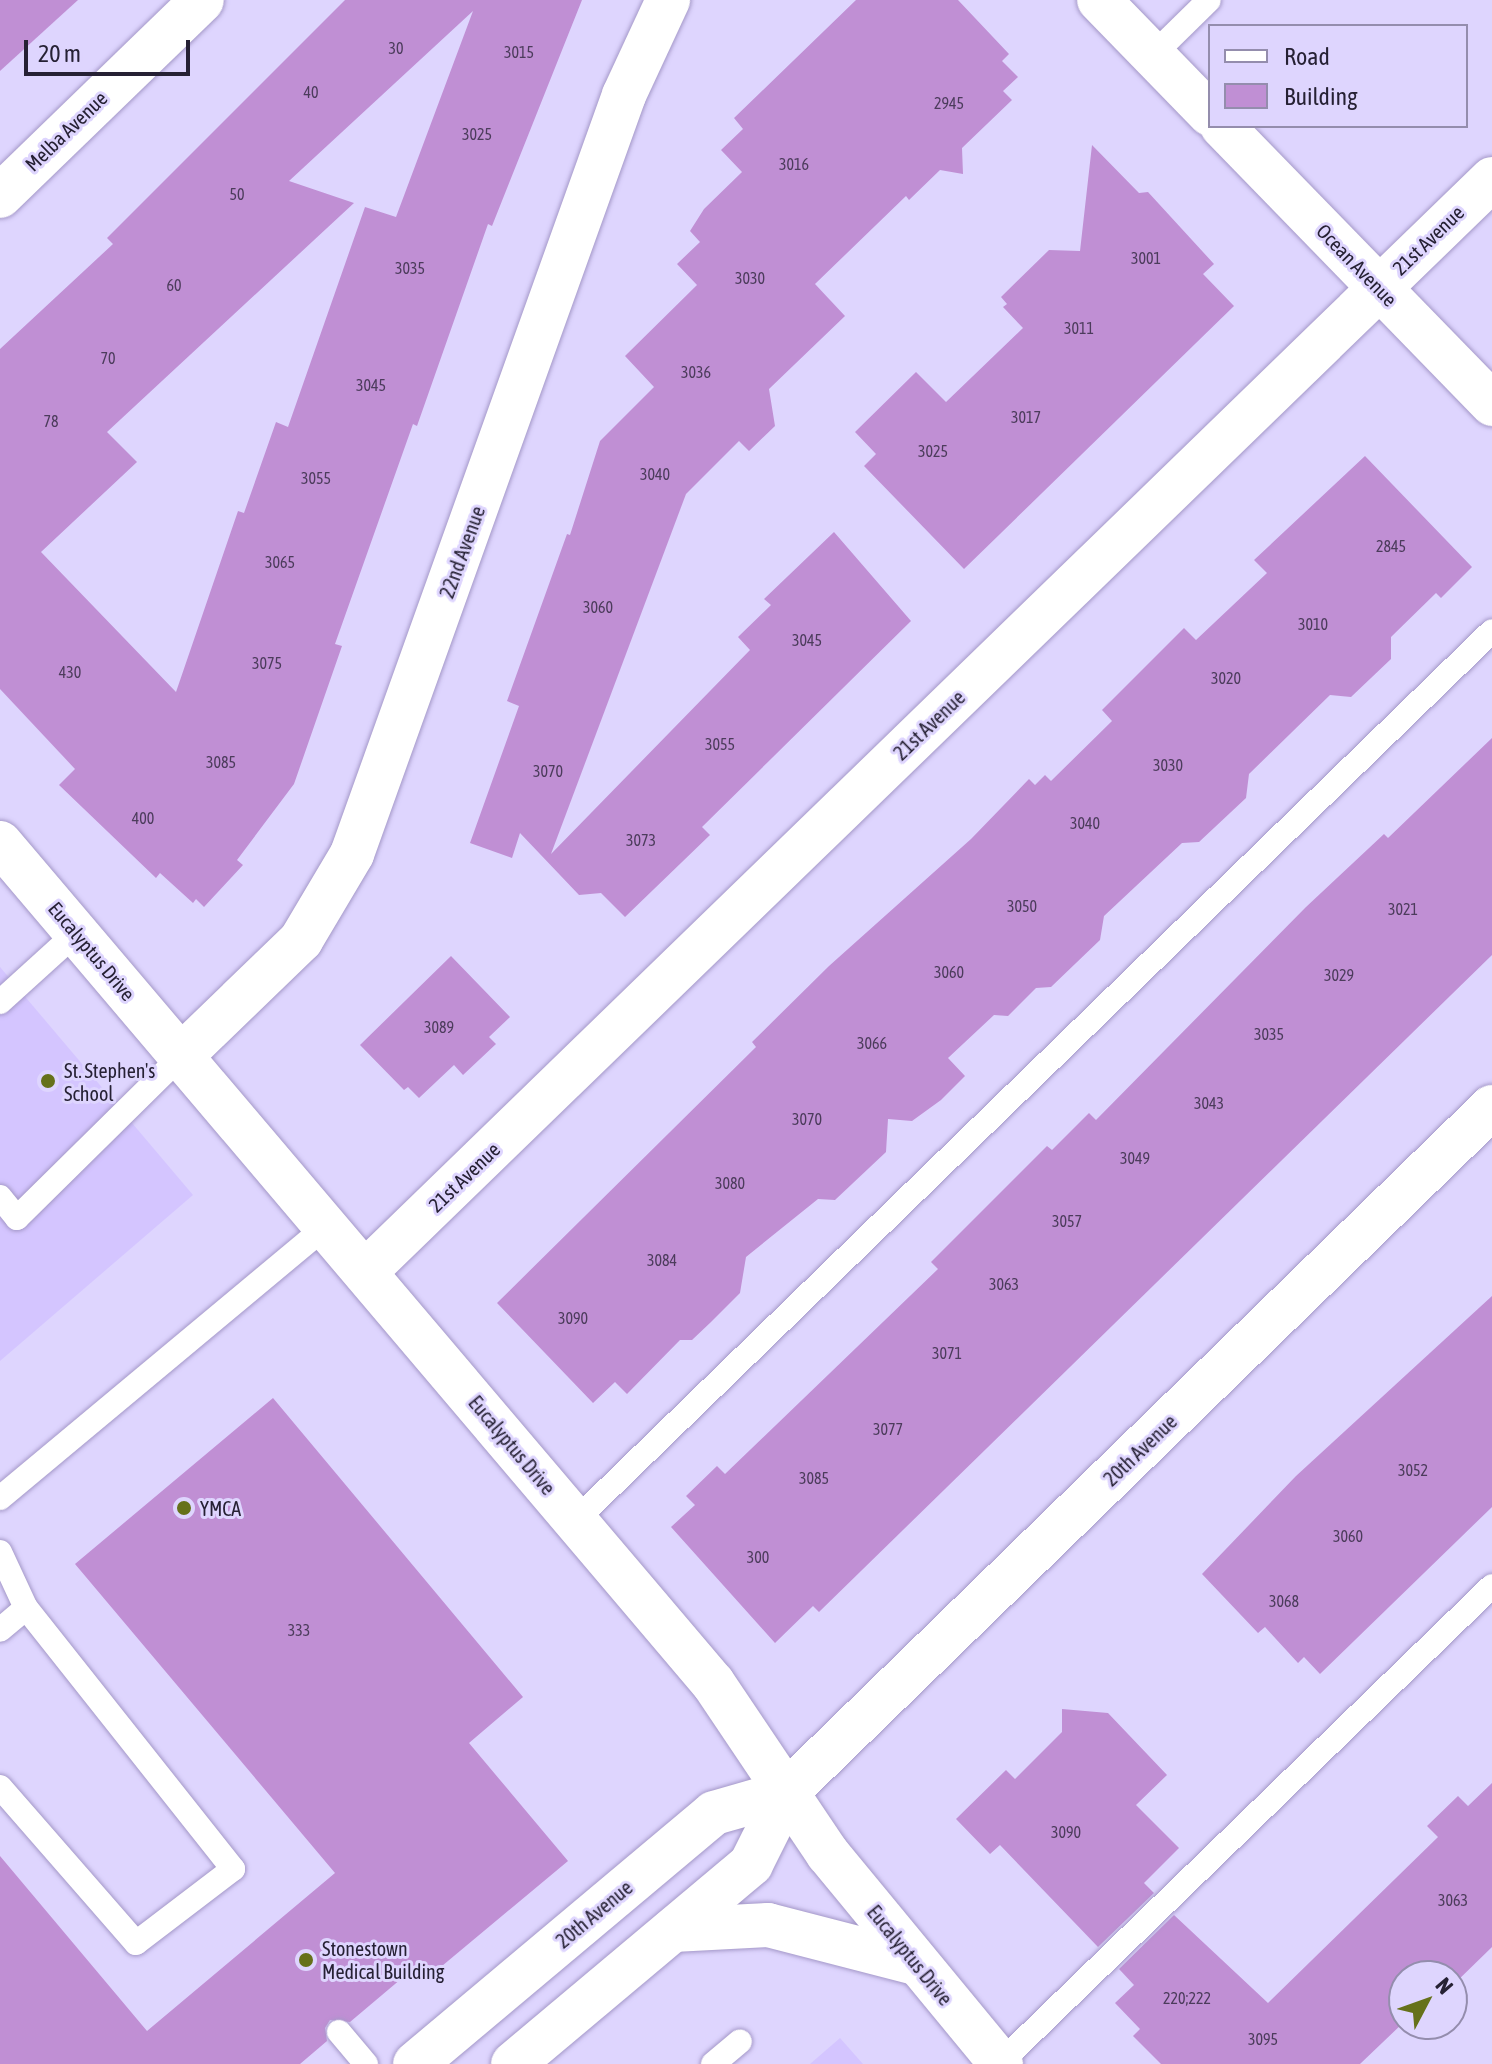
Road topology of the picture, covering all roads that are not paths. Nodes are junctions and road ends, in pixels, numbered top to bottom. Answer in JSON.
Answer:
{"nodes":[{"id":1,"x":202,"y":0,"type":"edge"},
{"id":2,"x":668,"y":0,"type":"edge"},
{"id":3,"x":1099,"y":0,"type":"edge"},
{"id":4,"x":1209,"y":0,"type":"edge"},
{"id":5,"x":1153,"y":55,"type":"junction"},
{"id":6,"x":1208,"y":112,"type":"edge"},
{"id":7,"x":1224,"y":128,"type":"edge"},
{"id":8,"x":1492,"y":179,"type":"edge"},
{"id":9,"x":0,"y":196,"type":"edge"},
{"id":10,"x":1379,"y":288,"type":"junction"},
{"id":11,"x":1492,"y":404,"type":"edge"},
{"id":12,"x":1492,"y":631,"type":"edge"},
{"id":13,"x":0,"y":843,"type":"edge"},
{"id":14,"x":76,"y":933,"type":"junction"},
{"id":15,"x":0,"y":1002,"type":"edge"},
{"id":16,"x":181,"y":1056,"type":"junction"},
{"id":17,"x":1492,"y":1107,"type":"edge"},
{"id":18,"x":0,"y":1197,"type":"edge"},
{"id":19,"x":326,"y":1226,"type":"junction"},
{"id":20,"x":365,"y":1272,"type":"junction"},
{"id":21,"x":0,"y":1498,"type":"edge"},
{"id":22,"x":576,"y":1520,"type":"junction"},
{"id":23,"x":0,"y":1552,"type":"edge"},
{"id":24,"x":1492,"y":1586,"type":"edge"},
{"id":25,"x":26,"y":1608,"type":"junction"},
{"id":26,"x":0,"y":1630,"type":"edge"},
{"id":27,"x":0,"y":1787,"type":"edge"},
{"id":28,"x":787,"y":1792,"type":"junction"},
{"id":29,"x":673,"y":1930,"type":"junction"},
{"id":30,"x":915,"y":1963,"type":"junction"},
{"id":31,"x":339,"y":2032,"type":"dead end"},
{"id":32,"x":740,"y":2041,"type":"dead end"},
{"id":33,"x":366,"y":2064,"type":"edge"},
{"id":34,"x":415,"y":2064,"type":"edge"},
{"id":35,"x":513,"y":2064,"type":"edge"},
{"id":36,"x":713,"y":2064,"type":"edge"},
{"id":37,"x":1001,"y":2064,"type":"edge"}],
"edges":[{"from":1,"to":9,"type":"street","name":"Melba Avenue"},
{"from":2,"to":16,"type":"street","name":"22nd Avenue"},
{"from":3,"to":5,"type":"street"},
{"from":4,"to":5,"type":"lane"},
{"from":5,"to":6,"type":"street"},
{"from":7,"to":10,"type":"street","name":"Ocean Avenue"},
{"from":8,"to":10,"type":"street","name":"21st Avenue"},
{"from":10,"to":11,"type":"street","name":"Ocean Avenue"},
{"from":10,"to":20,"type":"street","name":"21st Avenue"},
{"from":12,"to":22,"type":"lane"},
{"from":13,"to":14,"type":"street","name":"Eucalyptus Drive"},
{"from":14,"to":15,"type":"lane"},
{"from":14,"to":16,"type":"street","name":"Eucalyptus Drive"},
{"from":16,"to":18,"type":"lane"},
{"from":16,"to":19,"type":"street","name":"Eucalyptus Drive"},
{"from":17,"to":28,"type":"street","name":"20th Avenue"},
{"from":19,"to":20,"type":"street","name":"Eucalyptus Drive"},
{"from":19,"to":21,"type":"lane"},
{"from":20,"to":22,"type":"street","name":"Eucalyptus Drive"},
{"from":22,"to":28,"type":"street","name":"Eucalyptus Drive"},
{"from":23,"to":25,"type":"lane"},
{"from":24,"to":37,"type":"lane"},
{"from":25,"to":26,"type":"lane"},
{"from":25,"to":27,"type":"lane"},
{"from":28,"to":29,"type":"street","name":"20th Avenue"},
{"from":28,"to":30,"type":"street","name":"Eucalyptus Drive"},
{"from":28,"to":34,"type":"street","name":"20th Avenue"},
{"from":29,"to":30,"type":"street"},
{"from":29,"to":35,"type":"street","name":"20th Avenue"},
{"from":30,"to":37,"type":"street","name":"Eucalyptus Drive"},
{"from":31,"to":33,"type":"lane"},
{"from":32,"to":36,"type":"lane"}]}
